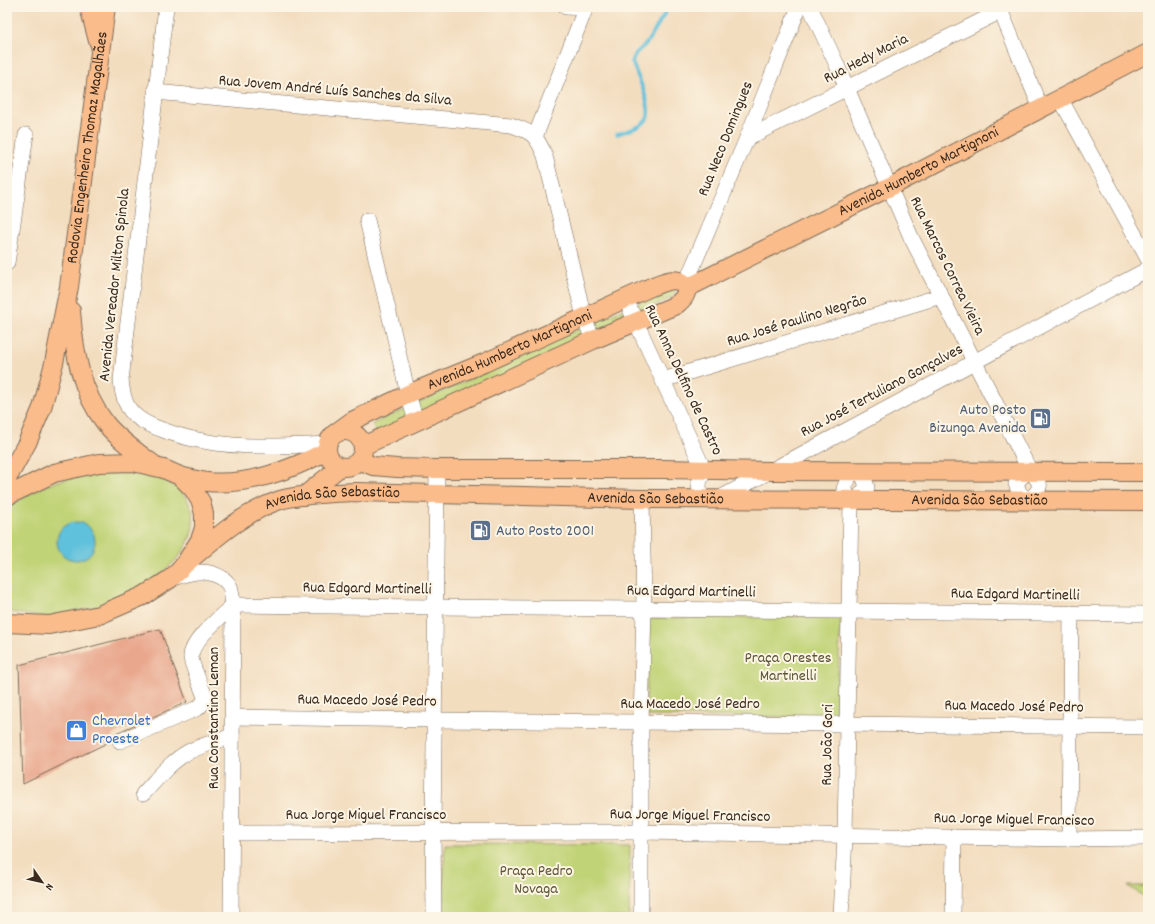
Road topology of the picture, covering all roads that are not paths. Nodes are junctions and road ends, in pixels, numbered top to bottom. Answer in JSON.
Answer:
{"nodes":[{"id":1,"x":89,"y":7,"type":"edge"},
{"id":2,"x":106,"y":7,"type":"edge"},
{"id":3,"x":166,"y":7,"type":"edge"},
{"id":4,"x":566,"y":7,"type":"edge"},
{"id":5,"x":798,"y":7,"type":"edge"},
{"id":6,"x":810,"y":7,"type":"edge"},
{"id":7,"x":586,"y":8,"type":"edge"},
{"id":8,"x":1000,"y":9,"type":"edge"},
{"id":9,"x":100,"y":52,"type":"junction"},
{"id":10,"x":1148,"y":53,"type":"edge"},
{"id":11,"x":847,"y":88,"type":"junction"},
{"id":12,"x":155,"y":92,"type":"junction"},
{"id":13,"x":1060,"y":98,"type":"junction"},
{"id":14,"x":1041,"y":109,"type":"junction"},
{"id":15,"x":26,"y":135,"type":"dead end"},
{"id":16,"x":535,"y":137,"type":"junction"},
{"id":17,"x":747,"y":138,"type":"junction"},
{"id":18,"x":890,"y":187,"type":"junction"},
{"id":19,"x":367,"y":220,"type":"dead end"},
{"id":20,"x":1148,"y":259,"type":"edge"},
{"id":21,"x":7,"y":263,"type":"edge"},
{"id":22,"x":1148,"y":269,"type":"edge"},
{"id":23,"x":686,"y":286,"type":"junction"},
{"id":24,"x":69,"y":288,"type":"junction"},
{"id":25,"x":941,"y":296,"type":"junction"},
{"id":26,"x":626,"y":298,"type":"junction"},
{"id":27,"x":584,"y":317,"type":"junction"},
{"id":28,"x":636,"y":322,"type":"junction"},
{"id":29,"x":593,"y":340,"type":"junction"},
{"id":30,"x":975,"y":362,"type":"junction"},
{"id":31,"x":663,"y":380,"type":"junction"},
{"id":32,"x":408,"y":394,"type":"junction"},
{"id":33,"x":416,"y":421,"type":"junction"},
{"id":34,"x":329,"y":443,"type":"junction"},
{"id":35,"x":361,"y":453,"type":"junction"},
{"id":36,"x":309,"y":460,"type":"junction"},
{"id":37,"x":156,"y":467,"type":"junction"},
{"id":38,"x":340,"y":467,"type":"junction"},
{"id":39,"x":437,"y":469,"type":"junction"},
{"id":40,"x":491,"y":469,"type":"junction"},
{"id":41,"x":704,"y":470,"type":"junction"},
{"id":42,"x":856,"y":470,"type":"junction"},
{"id":43,"x":770,"y":471,"type":"junction"},
{"id":44,"x":1030,"y":471,"type":"junction"},
{"id":45,"x":1148,"y":472,"type":"edge"},
{"id":46,"x":180,"y":476,"type":"junction"},
{"id":47,"x":7,"y":479,"type":"edge"},
{"id":48,"x":437,"y":494,"type":"junction"},
{"id":49,"x":7,"y":496,"type":"edge"},
{"id":50,"x":492,"y":496,"type":"junction"},
{"id":51,"x":301,"y":497,"type":"junction"},
{"id":52,"x":642,"y":499,"type":"junction"},
{"id":53,"x":700,"y":499,"type":"junction"},
{"id":54,"x":718,"y":499,"type":"junction"},
{"id":55,"x":851,"y":501,"type":"junction"},
{"id":56,"x":1030,"y":501,"type":"junction"},
{"id":57,"x":1148,"y":501,"type":"edge"},
{"id":58,"x":184,"y":565,"type":"junction"},
{"id":59,"x":170,"y":579,"type":"junction"},
{"id":60,"x":233,"y":605,"type":"junction"},
{"id":61,"x":435,"y":607,"type":"junction"},
{"id":62,"x":644,"y":609,"type":"junction"},
{"id":63,"x":849,"y":611,"type":"junction"},
{"id":64,"x":1071,"y":613,"type":"junction"},
{"id":65,"x":1148,"y":614,"type":"edge"},
{"id":66,"x":7,"y":623,"type":"edge"},
{"id":67,"x":232,"y":717,"type":"junction"},
{"id":68,"x":434,"y":720,"type":"junction"},
{"id":69,"x":641,"y":722,"type":"junction"},
{"id":70,"x":846,"y":723,"type":"junction"},
{"id":71,"x":1070,"y":726,"type":"junction"},
{"id":72,"x":1148,"y":727,"type":"edge"},
{"id":73,"x":232,"y":736,"type":"junction"},
{"id":74,"x":120,"y":741,"type":"dead end"},
{"id":75,"x":143,"y":794,"type":"dead end"},
{"id":76,"x":640,"y":832,"type":"junction"},
{"id":77,"x":232,"y":833,"type":"junction"},
{"id":78,"x":433,"y":834,"type":"junction"},
{"id":79,"x":845,"y":836,"type":"junction"},
{"id":80,"x":954,"y":837,"type":"junction"},
{"id":81,"x":1148,"y":838,"type":"edge"},
{"id":82,"x":1068,"y":839,"type":"junction"},
{"id":83,"x":231,"y":917,"type":"edge"},
{"id":84,"x":434,"y":917,"type":"edge"},
{"id":85,"x":641,"y":917,"type":"edge"},
{"id":86,"x":841,"y":917,"type":"edge"},
{"id":87,"x":953,"y":917,"type":"edge"}],
"edges":[{"from":1,"to":9,"type":"main road"},
{"from":2,"to":9,"type":"main road","name":"Rodovia Engenheiro Thomaz Magalhães"},
{"from":3,"to":12,"type":"street","name":"Avenida Vereador Milton Spinola"},
{"from":4,"to":7,"type":"street"},
{"from":5,"to":17,"type":"street","name":"Rua Neco Domingues"},
{"from":6,"to":11,"type":"street","name":"Rua Marcos Correa Vieira"},
{"from":7,"to":16,"type":"street"},
{"from":8,"to":11,"type":"street","name":"Rua Hedy Maria"},
{"from":8,"to":14,"type":"street"},
{"from":9,"to":24,"type":"main road","name":"Rodovia Engenheiro Thomaz Magalhães"},
{"from":10,"to":13,"type":"main road","name":"Avenida Humberto Martignoni"},
{"from":11,"to":17,"type":"street","name":"Rua Hedy Maria"},
{"from":11,"to":18,"type":"street","name":"Rua Marcos Correa Vieira"},
{"from":12,"to":16,"type":"street","name":"Rua Jovem André Luís Sanches da Silva"},
{"from":12,"to":34,"type":"street","name":"Avenida Vereador Milton Spinola"},
{"from":13,"to":14,"type":"main road","name":"Avenida Humberto Martignoni"},
{"from":13,"to":20,"type":"street"},
{"from":14,"to":18,"type":"main road","name":"Avenida Humberto Martignoni"},
{"from":15,"to":21,"type":"street"},
{"from":16,"to":27,"type":"street"},
{"from":17,"to":23,"type":"street","name":"Rua Neco Domingues"},
{"from":18,"to":23,"type":"main road","name":"Avenida Humberto Martignoni"},
{"from":18,"to":25,"type":"street","name":"Rua Marcos Correa Vieira"},
{"from":19,"to":32,"type":"street"},
{"from":22,"to":30,"type":"street","name":"Rua José Tertuliano Gonçalves"},
{"from":23,"to":26,"type":"main road","name":"Avenida Humberto Martignoni"},
{"from":23,"to":28,"type":"main road","name":"Avenida Humberto Martignoni"},
{"from":24,"to":37,"type":"main road","name":"Rodovia Engenheiro Thomaz Magalhães"},
{"from":24,"to":47,"type":"main road","name":"Rodovia Engenheiro Thomaz Magalhães"},
{"from":25,"to":30,"type":"street","name":"Rua Marcos Correa Vieira"},
{"from":25,"to":31,"type":"street","name":"Rua José Paulino Negrão"},
{"from":26,"to":27,"type":"main road","name":"Avenida Humberto Martignoni"},
{"from":26,"to":28,"type":"street","name":"Rua Anna Delfino de Castro"},
{"from":27,"to":29,"type":"street"},
{"from":27,"to":32,"type":"main road","name":"Avenida Humberto Martignoni"},
{"from":28,"to":29,"type":"main road","name":"Avenida Humberto Martignoni"},
{"from":28,"to":31,"type":"street","name":"Rua Anna Delfino de Castro"},
{"from":29,"to":33,"type":"main road","name":"Avenida Humberto Martignoni"},
{"from":30,"to":43,"type":"street","name":"Rua José Tertuliano Gonçalves"},
{"from":30,"to":44,"type":"street","name":"Rua Marcos Correa Vieira"},
{"from":31,"to":41,"type":"street","name":"Rua Anna Delfino de Castro"},
{"from":32,"to":33,"type":"street"},
{"from":32,"to":34,"type":"main road","name":"Avenida Humberto Martignoni"},
{"from":33,"to":35,"type":"main road","name":"Avenida Humberto Martignoni"},
{"from":34,"to":35,"type":"main road"},
{"from":34,"to":36,"type":"main road"},
{"from":34,"to":38,"type":"main road"},
{"from":35,"to":38,"type":"main road","name":"Avenida Humberto Martignoni"},
{"from":35,"to":39,"type":"main road","name":"Avenida São Sebastião"},
{"from":36,"to":46,"type":"main road"},
{"from":36,"to":51,"type":"main road"},
{"from":37,"to":46,"type":"main road"},
{"from":37,"to":49,"type":"main road"},
{"from":38,"to":51,"type":"main road","name":"Avenida Humberto Martignoni"},
{"from":39,"to":40,"type":"main road","name":"Avenida São Sebastião"},
{"from":39,"to":48,"type":"street"},
{"from":40,"to":41,"type":"main road","name":"Avenida São Sebastião"},
{"from":40,"to":50,"type":"main road"},
{"from":41,"to":43,"type":"main road","name":"Avenida São Sebastião"},
{"from":41,"to":53,"type":"street","name":"Rua Anna Delfino de Castro"},
{"from":42,"to":43,"type":"main road","name":"Avenida São Sebastião"},
{"from":42,"to":44,"type":"main road","name":"Avenida São Sebastião"},
{"from":42,"to":55,"type":"street"},
{"from":43,"to":54,"type":"street","name":"Rua José Tertuliano Gonçalves"},
{"from":44,"to":45,"type":"main road","name":"Avenida São Sebastião"},
{"from":44,"to":56,"type":"street","name":"Rua Marcos Correa Vieira"},
{"from":46,"to":58,"type":"main road"},
{"from":48,"to":50,"type":"main road","name":"Avenida São Sebastião"},
{"from":48,"to":51,"type":"main road","name":"Avenida São Sebastião"},
{"from":48,"to":61,"type":"street"},
{"from":50,"to":52,"type":"main road","name":"Avenida São Sebastião"},
{"from":51,"to":58,"type":"main road","name":"Avenida São Sebastião"},
{"from":52,"to":53,"type":"main road","name":"Avenida São Sebastião"},
{"from":52,"to":62,"type":"street"},
{"from":53,"to":54,"type":"main road","name":"Avenida São Sebastião"},
{"from":54,"to":55,"type":"main road","name":"Avenida São Sebastião"},
{"from":55,"to":56,"type":"main road","name":"Avenida São Sebastião"},
{"from":55,"to":63,"type":"street","name":"Rua João Gori"},
{"from":56,"to":57,"type":"main road","name":"Avenida São Sebastião"},
{"from":58,"to":59,"type":"main road"},
{"from":59,"to":60,"type":"street","name":"Rua Constantino Leman"},
{"from":59,"to":66,"type":"main road"},
{"from":60,"to":61,"type":"street","name":"Rua Edgard Martinelli"},
{"from":60,"to":67,"type":"street","name":"Rua Constantino Leman"},
{"from":60,"to":74,"type":"street"},
{"from":61,"to":62,"type":"street","name":"Rua Edgard Martinelli"},
{"from":61,"to":68,"type":"street"},
{"from":62,"to":63,"type":"street","name":"Rua Edgard Martinelli"},
{"from":62,"to":69,"type":"street"},
{"from":63,"to":64,"type":"street","name":"Rua Edgard Martinelli"},
{"from":63,"to":70,"type":"street","name":"Rua João Gori"},
{"from":64,"to":65,"type":"street","name":"Rua Edgard Martinelli"},
{"from":64,"to":71,"type":"street"},
{"from":67,"to":68,"type":"street","name":"Rua Macedo José Pedro"},
{"from":67,"to":73,"type":"street","name":"Rua Constantino Leman"},
{"from":68,"to":69,"type":"street","name":"Rua Macedo José Pedro"},
{"from":68,"to":78,"type":"street"},
{"from":69,"to":70,"type":"street","name":"Rua Macedo José Pedro"},
{"from":69,"to":76,"type":"street"},
{"from":70,"to":71,"type":"street","name":"Rua Macedo José Pedro"},
{"from":70,"to":79,"type":"street","name":"Rua João Gori"},
{"from":71,"to":72,"type":"street","name":"Rua Macedo José Pedro"},
{"from":71,"to":82,"type":"street"},
{"from":73,"to":75,"type":"street"},
{"from":73,"to":77,"type":"street","name":"Rua Constantino Leman"},
{"from":76,"to":78,"type":"street","name":"Rua Jorge Miguel Francisco"},
{"from":76,"to":79,"type":"street","name":"Rua Jorge Miguel Francisco"},
{"from":76,"to":85,"type":"street"},
{"from":77,"to":78,"type":"street","name":"Rua Jorge Miguel Francisco"},
{"from":77,"to":83,"type":"street","name":"Rua Constantino Leman"},
{"from":78,"to":84,"type":"street"},
{"from":79,"to":80,"type":"street","name":"Rua Jorge Miguel Francisco"},
{"from":79,"to":86,"type":"street","name":"Rua João Gori"},
{"from":80,"to":82,"type":"street","name":"Rua Jorge Miguel Francisco"},
{"from":80,"to":87,"type":"street"},
{"from":81,"to":82,"type":"street","name":"Rua Jorge Miguel Francisco"}]}
